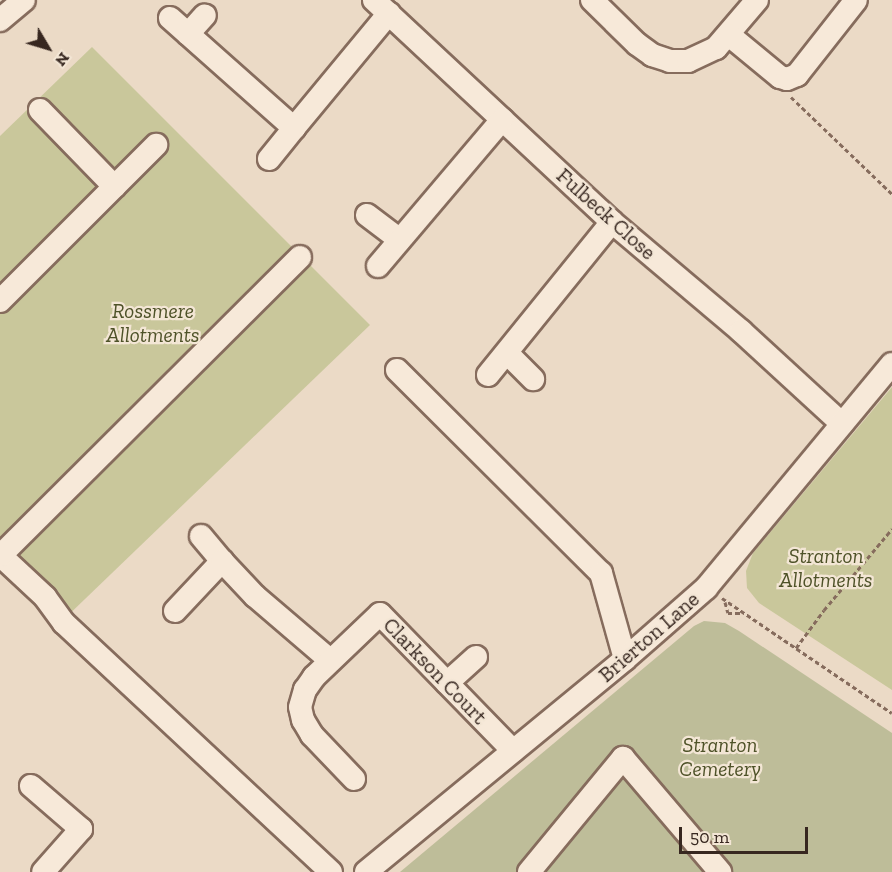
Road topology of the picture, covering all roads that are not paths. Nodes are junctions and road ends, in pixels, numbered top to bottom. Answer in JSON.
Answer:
{"nodes":[{"id":1,"x":24,"y":0,"type":"edge"},
{"id":2,"x":592,"y":0,"type":"edge"},
{"id":3,"x":757,"y":0,"type":"edge"},
{"id":4,"x":856,"y":0,"type":"edge"},
{"id":5,"x":382,"y":7,"type":"edge"},
{"id":6,"x":206,"y":15,"type":"dead end"},
{"id":7,"x":170,"y":18,"type":"dead end"},
{"id":8,"x":0,"y":20,"type":"edge"},
{"id":9,"x":188,"y":34,"type":"junction"},
{"id":10,"x":729,"y":35,"type":"junction"},
{"id":11,"x":40,"y":110,"type":"dead end"},
{"id":12,"x":502,"y":120,"type":"junction"},
{"id":13,"x":294,"y":128,"type":"junction"},
{"id":14,"x":156,"y":145,"type":"dead end"},
{"id":15,"x":269,"y":159,"type":"dead end"},
{"id":16,"x":115,"y":186,"type":"junction"},
{"id":17,"x":367,"y":215,"type":"dead end"},
{"id":18,"x":612,"y":222,"type":"junction"},
{"id":19,"x":400,"y":240,"type":"junction"},
{"id":20,"x":300,"y":257,"type":"dead end"},
{"id":21,"x":378,"y":266,"type":"dead end"},
{"id":22,"x":0,"y":301,"type":"edge"},
{"id":23,"x":507,"y":353,"type":"junction"},
{"id":24,"x":892,"y":363,"type":"edge"},
{"id":25,"x":397,"y":370,"type":"dead end"},
{"id":26,"x":488,"y":375,"type":"dead end"},
{"id":27,"x":533,"y":380,"type":"dead end"},
{"id":28,"x":842,"y":424,"type":"junction"},
{"id":29,"x":201,"y":536,"type":"dead end"},
{"id":30,"x":0,"y":555,"type":"edge"},
{"id":31,"x":222,"y":561,"type":"junction"},
{"id":32,"x":175,"y":611,"type":"dead end"},
{"id":33,"x":476,"y":657,"type":"dead end"},
{"id":34,"x":626,"y":659,"type":"junction"},
{"id":35,"x":330,"y":660,"type":"junction"},
{"id":36,"x":447,"y":683,"type":"junction"},
{"id":37,"x":513,"y":751,"type":"junction"},
{"id":38,"x":354,"y":779,"type":"dead end"},
{"id":39,"x":31,"y":786,"type":"dead end"},
{"id":40,"x":43,"y":872,"type":"edge"},
{"id":41,"x":331,"y":872,"type":"edge"},
{"id":42,"x":366,"y":872,"type":"edge"},
{"id":43,"x":529,"y":872,"type":"edge"},
{"id":44,"x":720,"y":872,"type":"edge"}],
"edges":[{"from":1,"to":8,"type":"street"},
{"from":2,"to":10,"type":"street"},
{"from":3,"to":10,"type":"street"},
{"from":4,"to":10,"type":"street"},
{"from":5,"to":12,"type":"street","name":"Fulbeck Close"},
{"from":5,"to":13,"type":"street"},
{"from":6,"to":9,"type":"street"},
{"from":7,"to":9,"type":"street"},
{"from":9,"to":13,"type":"street"},
{"from":11,"to":16,"type":"street"},
{"from":12,"to":18,"type":"street","name":"Fulbeck Close"},
{"from":12,"to":19,"type":"street"},
{"from":13,"to":15,"type":"street"},
{"from":14,"to":16,"type":"street"},
{"from":16,"to":22,"type":"street"},
{"from":17,"to":19,"type":"street"},
{"from":18,"to":23,"type":"street"},
{"from":18,"to":28,"type":"street","name":"Fulbeck Close"},
{"from":19,"to":21,"type":"street"},
{"from":20,"to":30,"type":"street"},
{"from":23,"to":26,"type":"street"},
{"from":23,"to":27,"type":"street"},
{"from":24,"to":28,"type":"street","name":"Brierton Lane"},
{"from":25,"to":34,"type":"street"},
{"from":28,"to":34,"type":"street","name":"Brierton Lane"},
{"from":29,"to":31,"type":"street"},
{"from":30,"to":41,"type":"street"},
{"from":31,"to":32,"type":"street"},
{"from":31,"to":35,"type":"street"},
{"from":33,"to":36,"type":"street"},
{"from":34,"to":37,"type":"street","name":"Brierton Lane"},
{"from":35,"to":36,"type":"street","name":"Clarkson Court"},
{"from":35,"to":38,"type":"street","name":"Clarkson Court"},
{"from":36,"to":37,"type":"street","name":"Clarkson Court"},
{"from":37,"to":42,"type":"street","name":"Brierton Lane"},
{"from":39,"to":40,"type":"street"},
{"from":43,"to":44,"type":"street"}]}
